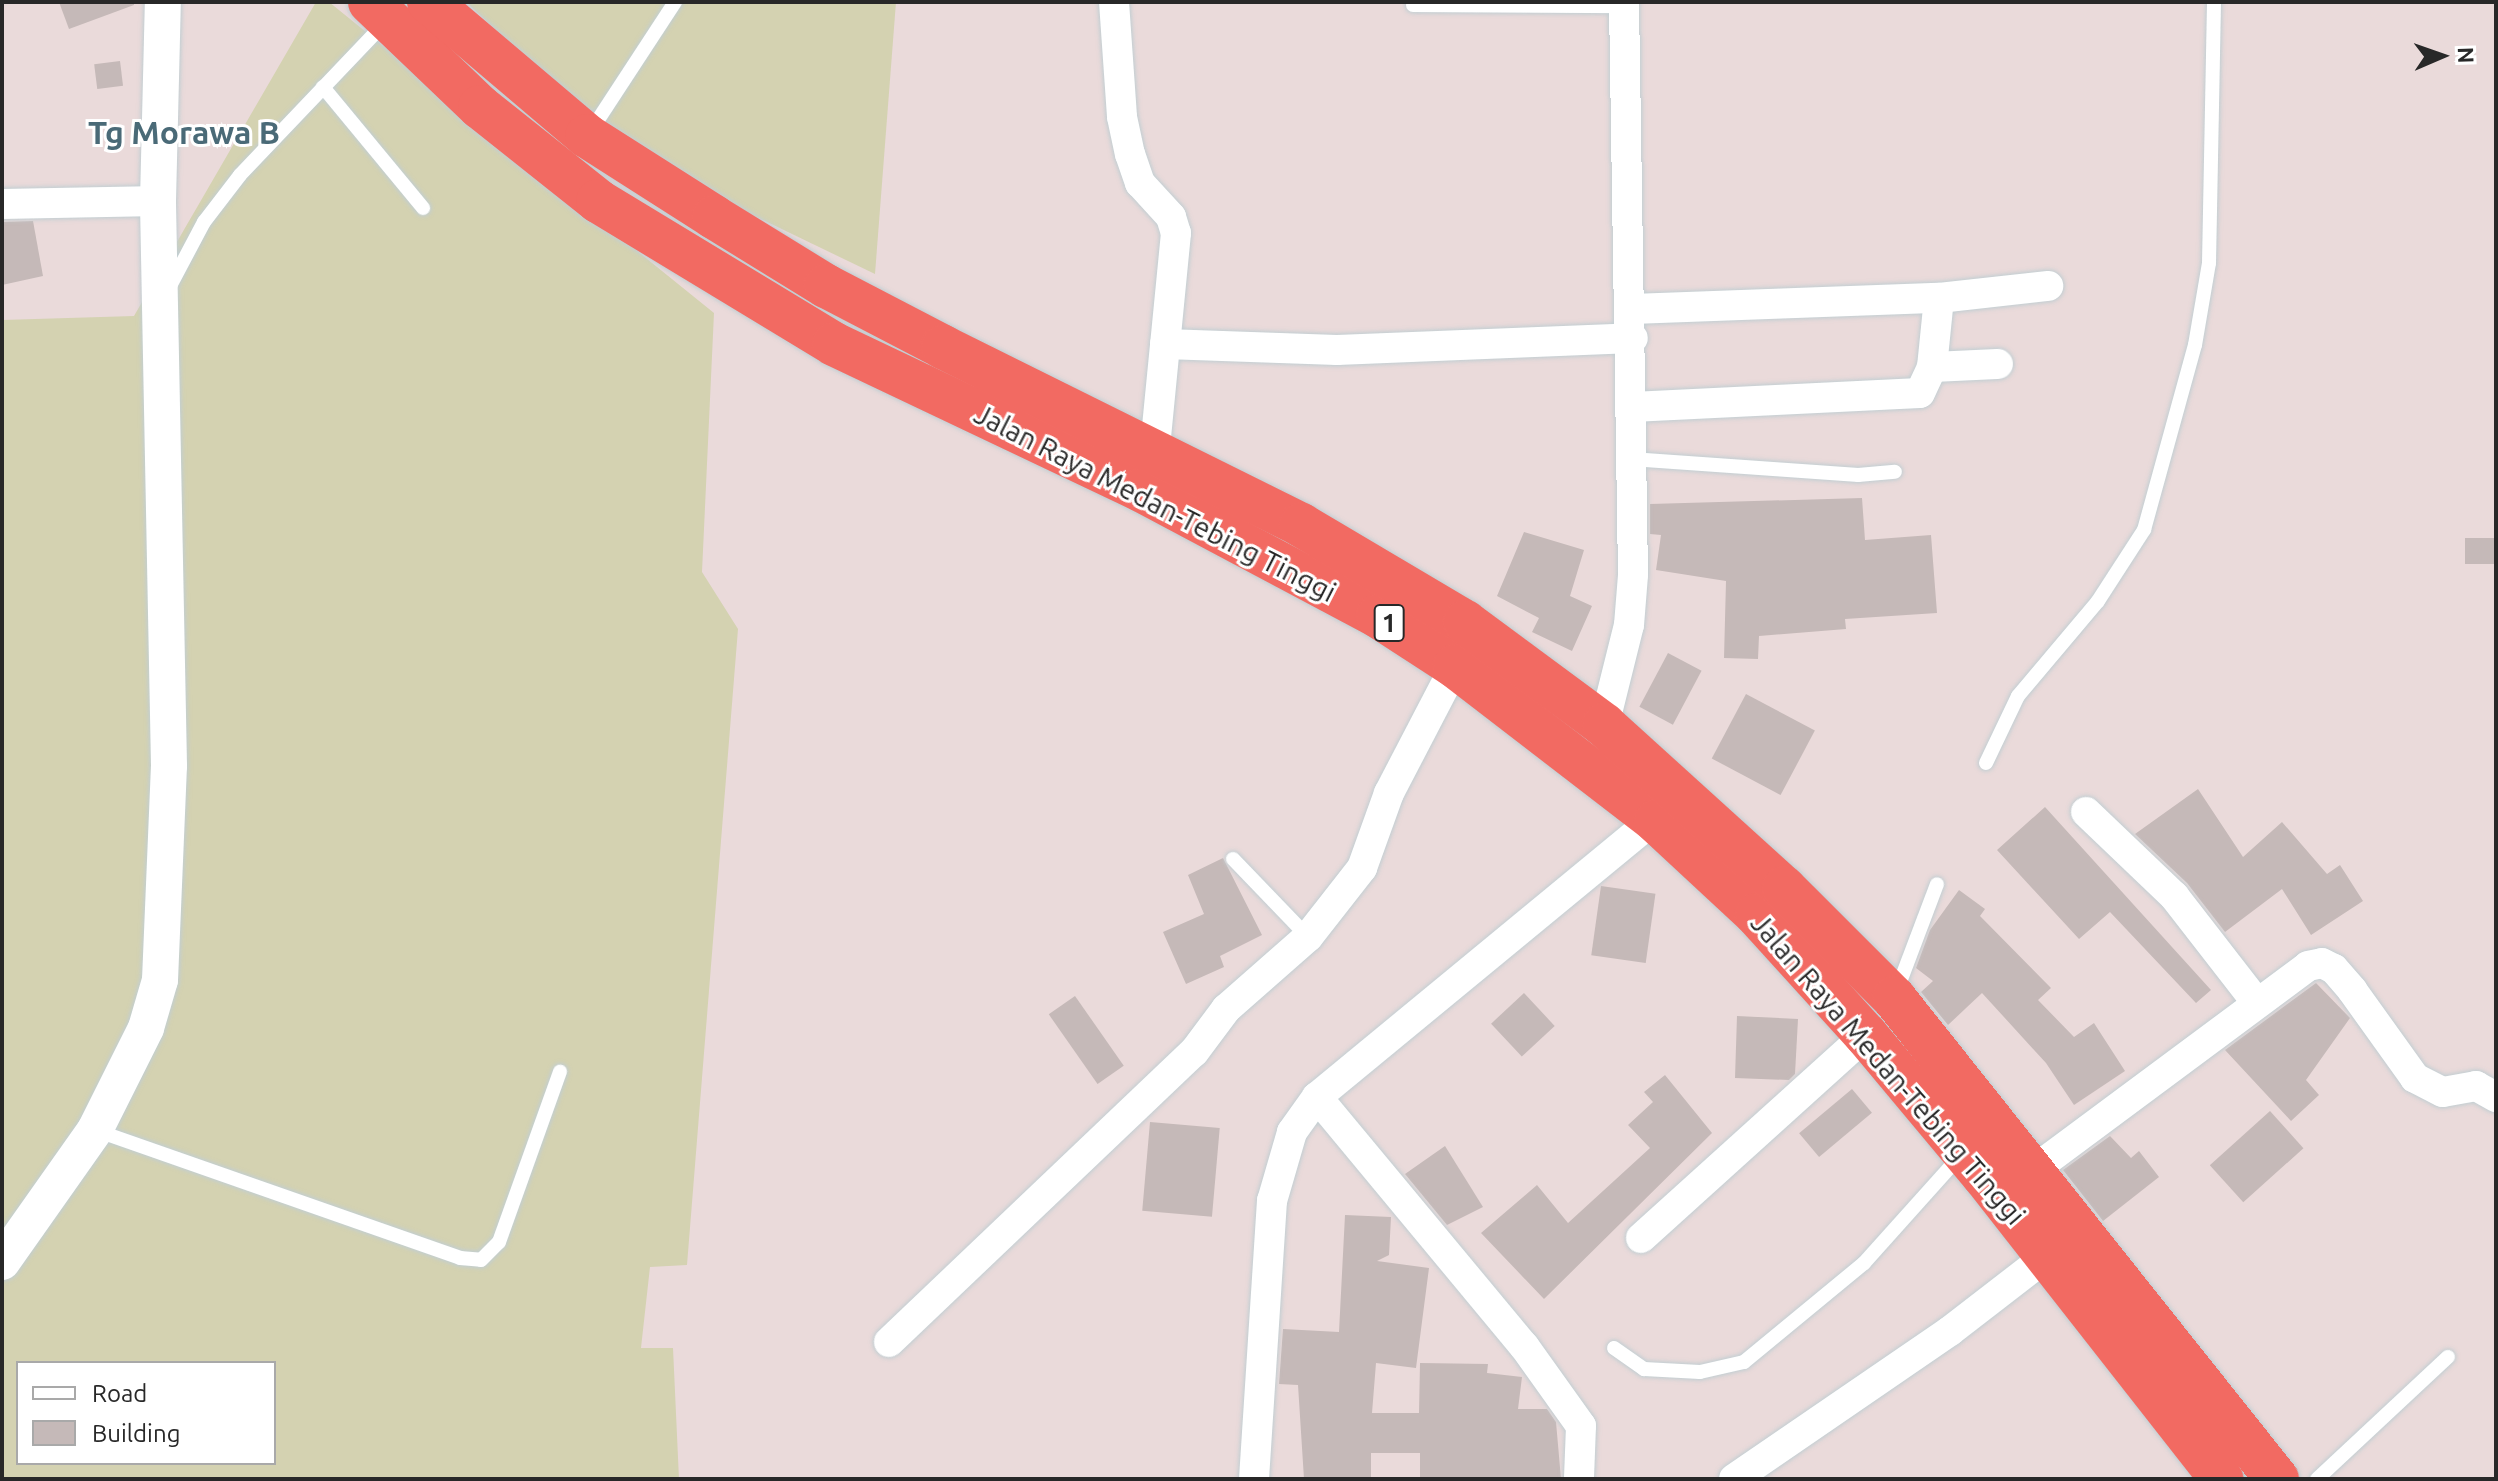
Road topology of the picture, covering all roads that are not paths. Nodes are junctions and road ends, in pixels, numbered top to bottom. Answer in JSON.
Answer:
{"nodes":[{"id":1,"x":163,"y":2,"type":"edge"},
{"id":2,"x":429,"y":2,"type":"edge"},
{"id":3,"x":675,"y":2,"type":"edge"},
{"id":4,"x":1114,"y":2,"type":"edge"},
{"id":5,"x":2214,"y":2,"type":"edge"},
{"id":6,"x":1624,"y":4,"type":"edge"},
{"id":7,"x":1413,"y":5,"type":"dead end"},
{"id":8,"x":379,"y":11,"type":"edge"},
{"id":9,"x":323,"y":87,"type":"junction"},
{"id":10,"x":587,"y":136,"type":"junction"},
{"id":11,"x":158,"y":201,"type":"junction"},
{"id":12,"x":2,"y":204,"type":"edge"},
{"id":13,"x":423,"y":208,"type":"dead end"},
{"id":14,"x":2048,"y":286,"type":"dead end"},
{"id":15,"x":1939,"y":298,"type":"junction"},
{"id":16,"x":160,"y":305,"type":"junction"},
{"id":17,"x":1632,"y":324,"type":"junction"},
{"id":18,"x":1165,"y":344,"type":"junction"},
{"id":19,"x":1998,"y":364,"type":"dead end"},
{"id":20,"x":1932,"y":367,"type":"junction"},
{"id":21,"x":1632,"y":407,"type":"junction"},
{"id":22,"x":1155,"y":448,"type":"junction"},
{"id":23,"x":1631,"y":459,"type":"junction"},
{"id":24,"x":1895,"y":472,"type":"dead end"},
{"id":25,"x":1455,"y":666,"type":"junction"},
{"id":26,"x":1604,"y":725,"type":"junction"},
{"id":27,"x":1986,"y":763,"type":"dead end"},
{"id":28,"x":1669,"y":807,"type":"junction"},
{"id":29,"x":2086,"y":812,"type":"dead end"},
{"id":30,"x":1233,"y":859,"type":"dead end"},
{"id":31,"x":1937,"y":884,"type":"dead end"},
{"id":32,"x":1308,"y":937,"type":"junction"},
{"id":33,"x":1894,"y":998,"type":"junction"},
{"id":34,"x":2257,"y":1003,"type":"junction"},
{"id":35,"x":1866,"y":1035,"type":"junction"},
{"id":36,"x":560,"y":1072,"type":"dead end"},
{"id":37,"x":1317,"y":1097,"type":"junction"},
{"id":38,"x":2496,"y":1097,"type":"edge"},
{"id":39,"x":95,"y":1130,"type":"junction"},
{"id":40,"x":1963,"y":1152,"type":"junction"},
{"id":41,"x":2031,"y":1172,"type":"junction"},
{"id":42,"x":1641,"y":1238,"type":"dead end"},
{"id":43,"x":2047,"y":1256,"type":"junction"},
{"id":44,"x":2,"y":1262,"type":"edge"},
{"id":45,"x":889,"y":1342,"type":"dead end"},
{"id":46,"x":1614,"y":1348,"type":"dead end"},
{"id":47,"x":2448,"y":1357,"type":"dead end"},
{"id":48,"x":1254,"y":1479,"type":"edge"},
{"id":49,"x":1579,"y":1479,"type":"edge"},
{"id":50,"x":1734,"y":1479,"type":"edge"},
{"id":51,"x":2222,"y":1479,"type":"edge"},
{"id":52,"x":2277,"y":1479,"type":"edge"},
{"id":53,"x":2317,"y":1479,"type":"edge"}],
"edges":[{"from":1,"to":11,"type":"street"},
{"from":2,"to":10,"type":"highway","name":"Jalan Raya Medan-Tebing Tinggi","number":"1"},
{"from":3,"to":10,"type":"lane"},
{"from":4,"to":18,"type":"street"},
{"from":5,"to":27,"type":"lane"},
{"from":6,"to":7,"type":"lane"},
{"from":6,"to":17,"type":"street"},
{"from":8,"to":9,"type":"lane"},
{"from":8,"to":25,"type":"highway","name":"Jalan Raya Medan-Tebing Tinggi","number":"1"},
{"from":9,"to":13,"type":"lane"},
{"from":9,"to":16,"type":"lane"},
{"from":10,"to":22,"type":"highway","name":"Jalan Raya Medan-Tebing Tinggi","number":"1"},
{"from":11,"to":12,"type":"street"},
{"from":11,"to":16,"type":"street"},
{"from":14,"to":15,"type":"street"},
{"from":15,"to":17,"type":"street"},
{"from":15,"to":20,"type":"street"},
{"from":16,"to":39,"type":"street"},
{"from":17,"to":18,"type":"street"},
{"from":17,"to":21,"type":"street"},
{"from":18,"to":22,"type":"street"},
{"from":19,"to":20,"type":"street"},
{"from":20,"to":21,"type":"street"},
{"from":21,"to":23,"type":"street"},
{"from":22,"to":26,"type":"highway","name":"Jalan Raya Medan-Tebing Tinggi","number":"1"},
{"from":23,"to":24,"type":"lane"},
{"from":23,"to":26,"type":"street"},
{"from":25,"to":28,"type":"highway","name":"Jalan Raya Medan-Tebing Tinggi","number":"1"},
{"from":25,"to":32,"type":"street"},
{"from":26,"to":28,"type":"highway","name":"Jalan Raya Medan-Tebing Tinggi","number":"1"},
{"from":28,"to":33,"type":"highway","name":"Jalan Raya Medan-Tebing Tinggi","number":"1"},
{"from":28,"to":35,"type":"highway","name":"Jalan Raya Medan-Tebing Tinggi","number":"1"},
{"from":28,"to":37,"type":"street"},
{"from":29,"to":34,"type":"street"},
{"from":30,"to":32,"type":"lane"},
{"from":31,"to":33,"type":"lane"},
{"from":32,"to":45,"type":"street"},
{"from":33,"to":41,"type":"highway","name":"Jalan Raya Medan-Tebing Tinggi","number":"1"},
{"from":34,"to":38,"type":"street"},
{"from":34,"to":41,"type":"street"},
{"from":35,"to":40,"type":"highway","name":"Jalan Raya Medan-Tebing Tinggi","number":"1"},
{"from":35,"to":42,"type":"street"},
{"from":36,"to":39,"type":"lane"},
{"from":37,"to":48,"type":"street"},
{"from":37,"to":49,"type":"street"},
{"from":39,"to":44,"type":"street"},
{"from":40,"to":43,"type":"highway","name":"Jalan Raya Medan-Tebing Tinggi","number":"1"},
{"from":40,"to":46,"type":"lane"},
{"from":41,"to":52,"type":"highway","name":"Jalan Raya Medan-Tebing Tinggi","number":"1"},
{"from":43,"to":50,"type":"street"},
{"from":43,"to":51,"type":"highway","name":"Jalan Raya Medan-Tebing Tinggi","number":"1"},
{"from":47,"to":53,"type":"lane"}]}
